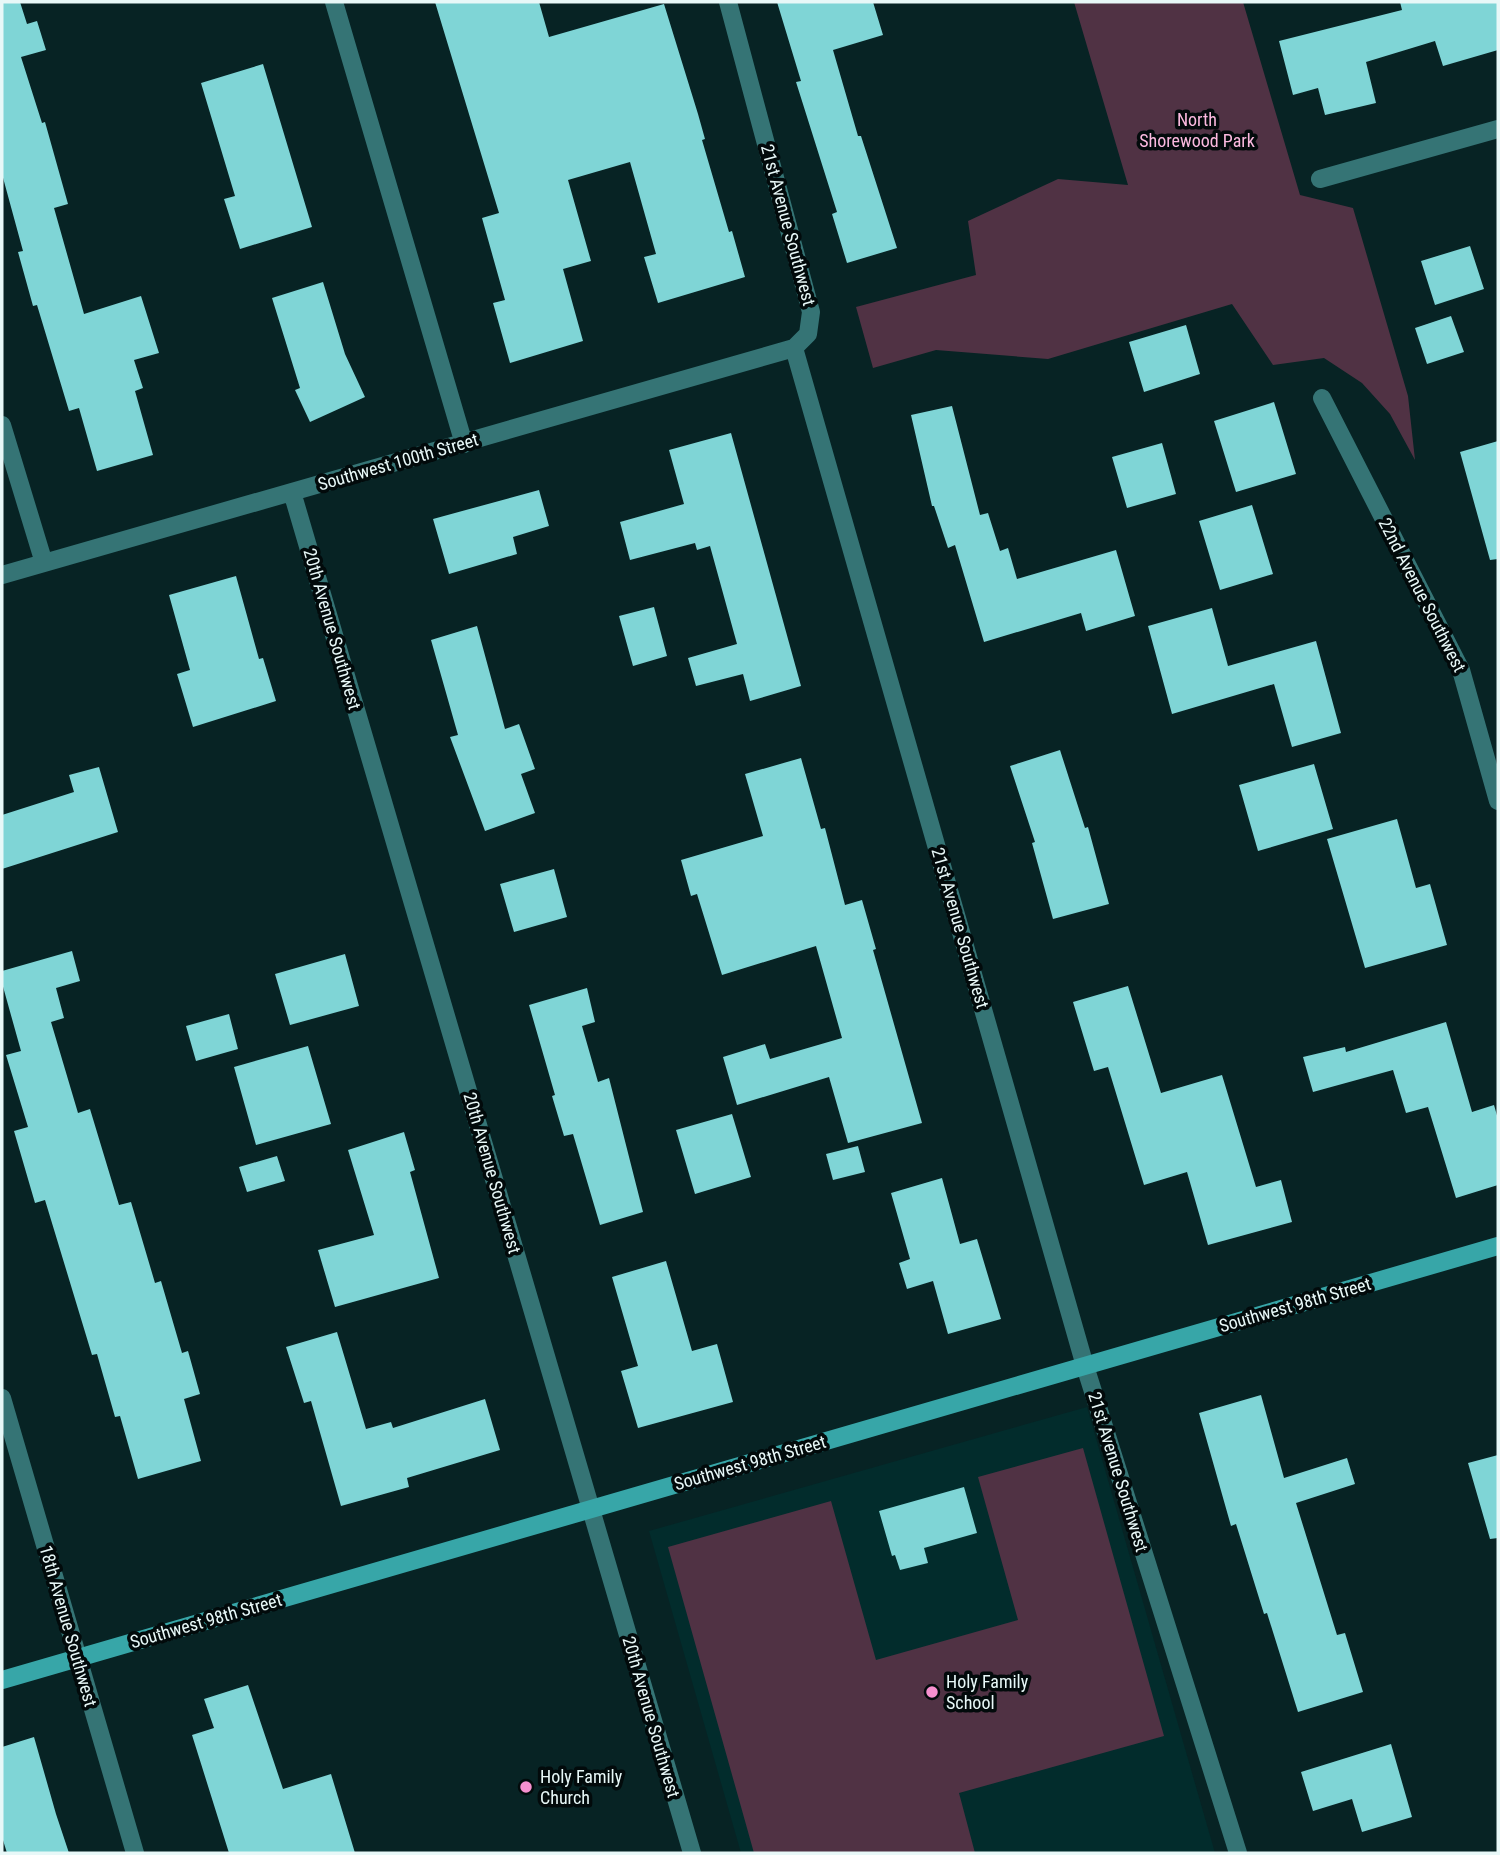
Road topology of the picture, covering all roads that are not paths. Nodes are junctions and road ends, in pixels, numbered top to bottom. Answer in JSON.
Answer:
{"nodes":[{"id":1,"x":334,"y":2,"type":"edge"},
{"id":2,"x":728,"y":2,"type":"edge"},
{"id":3,"x":1498,"y":129,"type":"edge"},
{"id":4,"x":1320,"y":179,"type":"dead end"},
{"id":5,"x":794,"y":348,"type":"junction"},
{"id":6,"x":1322,"y":398,"type":"dead end"},
{"id":7,"x":2,"y":425,"type":"edge"},
{"id":8,"x":464,"y":444,"type":"junction"},
{"id":9,"x":292,"y":492,"type":"junction"},
{"id":10,"x":44,"y":563,"type":"junction"},
{"id":11,"x":2,"y":575,"type":"edge"},
{"id":12,"x":1498,"y":802,"type":"edge"},
{"id":13,"x":1498,"y":1246,"type":"edge"},
{"id":14,"x":1085,"y":1366,"type":"junction"},
{"id":15,"x":2,"y":1398,"type":"edge"},
{"id":16,"x":591,"y":1509,"type":"junction"},
{"id":17,"x":77,"y":1658,"type":"junction"},
{"id":18,"x":2,"y":1680,"type":"edge"},
{"id":19,"x":135,"y":1853,"type":"edge"},
{"id":20,"x":692,"y":1853,"type":"edge"},
{"id":21,"x":1238,"y":1853,"type":"edge"}],
"edges":[{"from":1,"to":8,"type":"street"},
{"from":2,"to":5,"type":"street","name":"21st Avenue Southwest"},
{"from":3,"to":4,"type":"street"},
{"from":5,"to":8,"type":"street","name":"Southwest 100th Street"},
{"from":5,"to":14,"type":"street","name":"21st Avenue Southwest"},
{"from":6,"to":12,"type":"street","name":"22nd Avenue Southwest"},
{"from":7,"to":10,"type":"street"},
{"from":8,"to":9,"type":"street","name":"Southwest 100th Street"},
{"from":9,"to":10,"type":"street","name":"Southwest 100th Street"},
{"from":9,"to":16,"type":"street","name":"20th Avenue Southwest"},
{"from":10,"to":11,"type":"street","name":"Southwest 100th Street"},
{"from":13,"to":14,"type":"street","name":"Southwest 98th Street"},
{"from":14,"to":16,"type":"street","name":"Southwest 98th Street"},
{"from":14,"to":21,"type":"street","name":"21st Avenue Southwest"},
{"from":15,"to":17,"type":"street","name":"18th Avenue Southwest"},
{"from":16,"to":17,"type":"street","name":"Southwest 98th Street"},
{"from":16,"to":20,"type":"street","name":"20th Avenue Southwest"},
{"from":17,"to":18,"type":"street","name":"Southwest 98th Street"},
{"from":17,"to":19,"type":"street","name":"18th Avenue Southwest"}]}
